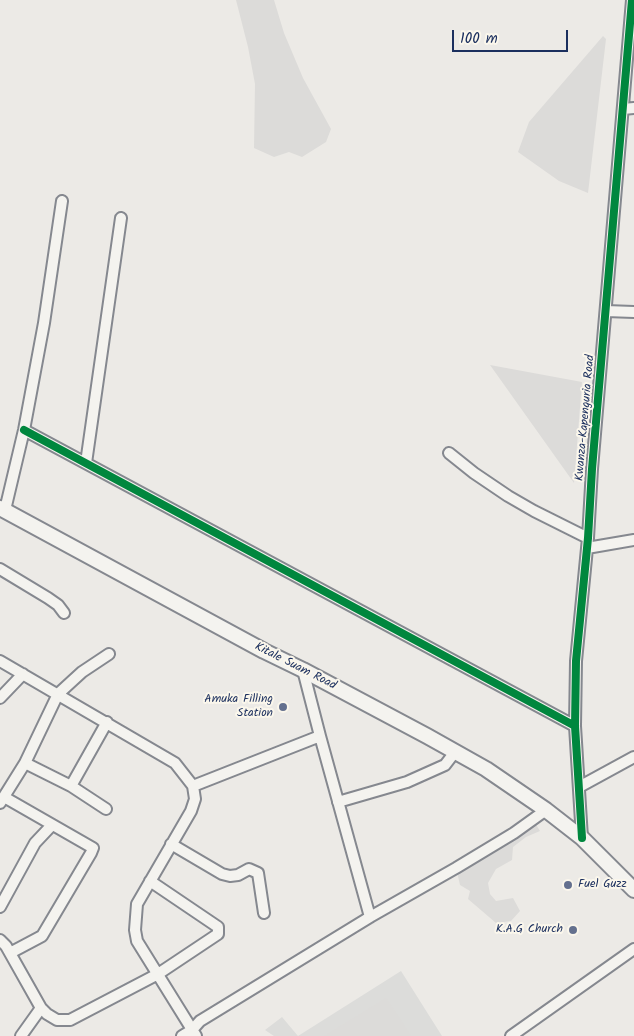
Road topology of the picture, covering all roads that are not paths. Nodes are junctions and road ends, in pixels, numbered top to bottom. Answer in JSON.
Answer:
{"nodes":[{"id":1,"x":632,"y":0,"type":"edge"},
{"id":2,"x":634,"y":108,"type":"edge"},
{"id":3,"x":623,"y":109,"type":"junction"},
{"id":4,"x":62,"y":201,"type":"dead end"},
{"id":5,"x":121,"y":218,"type":"dead end"},
{"id":6,"x":606,"y":311,"type":"junction"},
{"id":7,"x":634,"y":312,"type":"edge"},
{"id":8,"x":24,"y":430,"type":"junction"},
{"id":9,"x":449,"y":453,"type":"dead end"},
{"id":10,"x":86,"y":462,"type":"junction"},
{"id":11,"x":2,"y":509,"type":"edge"},
{"id":12,"x":634,"y":540,"type":"edge"},
{"id":13,"x":588,"y":543,"type":"junction"},
{"id":14,"x":0,"y":569,"type":"edge"},
{"id":15,"x":64,"y":613,"type":"dead end"},
{"id":16,"x":109,"y":654,"type":"dead end"},
{"id":17,"x":0,"y":661,"type":"edge"},
{"id":18,"x":303,"y":670,"type":"junction"},
{"id":19,"x":23,"y":674,"type":"junction"},
{"id":20,"x":58,"y":694,"type":"junction"},
{"id":21,"x":0,"y":698,"type":"edge"},
{"id":22,"x":107,"y":722,"type":"junction"},
{"id":23,"x":576,"y":726,"type":"junction"},
{"id":24,"x":320,"y":736,"type":"junction"},
{"id":25,"x":455,"y":752,"type":"junction"},
{"id":26,"x":634,"y":757,"type":"edge"},
{"id":27,"x":25,"y":763,"type":"junction"},
{"id":28,"x":71,"y":786,"type":"junction"},
{"id":29,"x":194,"y":786,"type":"junction"},
{"id":30,"x":579,"y":788,"type":"junction"},
{"id":31,"x":2,"y":800,"type":"edge"},
{"id":32,"x":338,"y":802,"type":"junction"},
{"id":33,"x":106,"y":809,"type":"dead end"},
{"id":34,"x":546,"y":810,"type":"junction"},
{"id":35,"x":52,"y":825,"type":"junction"},
{"id":36,"x":582,"y":838,"type":"junction"},
{"id":37,"x":171,"y":844,"type":"junction"},
{"id":38,"x":150,"y":882,"type":"junction"},
{"id":39,"x":634,"y":890,"type":"edge"},
{"id":40,"x":0,"y":906,"type":"edge"},
{"id":41,"x":264,"y":913,"type":"dead end"},
{"id":42,"x":370,"y":917,"type":"junction"},
{"id":43,"x":0,"y":940,"type":"edge"},
{"id":44,"x":634,"y":949,"type":"edge"},
{"id":45,"x":10,"y":953,"type":"junction"},
{"id":46,"x":158,"y":974,"type":"junction"},
{"id":47,"x":41,"y":1008,"type":"junction"},
{"id":48,"x":194,"y":1033,"type":"edge"},
{"id":49,"x":21,"y":1036,"type":"edge"},
{"id":50,"x":182,"y":1036,"type":"edge"},
{"id":51,"x":511,"y":1036,"type":"edge"}],
"edges":[{"from":1,"to":3,"type":"street","name":"Kwanza-Kapenguria Road"},
{"from":2,"to":3,"type":"street"},
{"from":3,"to":6,"type":"street","name":"Kwanza-Kapenguria Road"},
{"from":4,"to":8,"type":"street"},
{"from":5,"to":10,"type":"street"},
{"from":6,"to":7,"type":"street"},
{"from":6,"to":13,"type":"street","name":"Kwanza-Kapenguria Road"},
{"from":8,"to":10,"type":"street"},
{"from":8,"to":11,"type":"street"},
{"from":9,"to":13,"type":"street"},
{"from":10,"to":23,"type":"street"},
{"from":11,"to":18,"type":"highway","name":"Kitale Suam Road"},
{"from":12,"to":13,"type":"street"},
{"from":13,"to":23,"type":"street","name":"Kwanza-Kapenguria Road"},
{"from":14,"to":15,"type":"street"},
{"from":16,"to":20,"type":"street"},
{"from":17,"to":19,"type":"street"},
{"from":18,"to":24,"type":"street"},
{"from":18,"to":25,"type":"highway","name":"Kitale Suam Road"},
{"from":19,"to":20,"type":"street"},
{"from":19,"to":21,"type":"street"},
{"from":20,"to":22,"type":"street"},
{"from":20,"to":27,"type":"street"},
{"from":22,"to":28,"type":"street"},
{"from":22,"to":29,"type":"street"},
{"from":23,"to":30,"type":"street","name":"Kwanza-Kapenguria Road"},
{"from":24,"to":29,"type":"street"},
{"from":24,"to":32,"type":"street"},
{"from":25,"to":32,"type":"street"},
{"from":25,"to":34,"type":"highway","name":"Kitale Suam Road"},
{"from":26,"to":30,"type":"street"},
{"from":27,"to":28,"type":"street"},
{"from":27,"to":31,"type":"street"},
{"from":28,"to":33,"type":"street"},
{"from":29,"to":37,"type":"street"},
{"from":30,"to":36,"type":"street","name":"Kwanza-Kapenguria Road"},
{"from":31,"to":35,"type":"street"},
{"from":32,"to":42,"type":"street"},
{"from":34,"to":36,"type":"highway","name":"Kitale Suam Road"},
{"from":34,"to":42,"type":"street"},
{"from":35,"to":40,"type":"street"},
{"from":35,"to":45,"type":"street"},
{"from":36,"to":39,"type":"highway","name":"Kitale Suam Road"},
{"from":37,"to":38,"type":"street"},
{"from":37,"to":41,"type":"street"},
{"from":38,"to":46,"type":"street"},
{"from":38,"to":46,"type":"street"},
{"from":42,"to":48,"type":"street"},
{"from":43,"to":45,"type":"street"},
{"from":44,"to":51,"type":"street"},
{"from":45,"to":47,"type":"street"},
{"from":46,"to":47,"type":"street"},
{"from":46,"to":48,"type":"street"},
{"from":47,"to":49,"type":"street"},
{"from":48,"to":50,"type":"street"}]}
